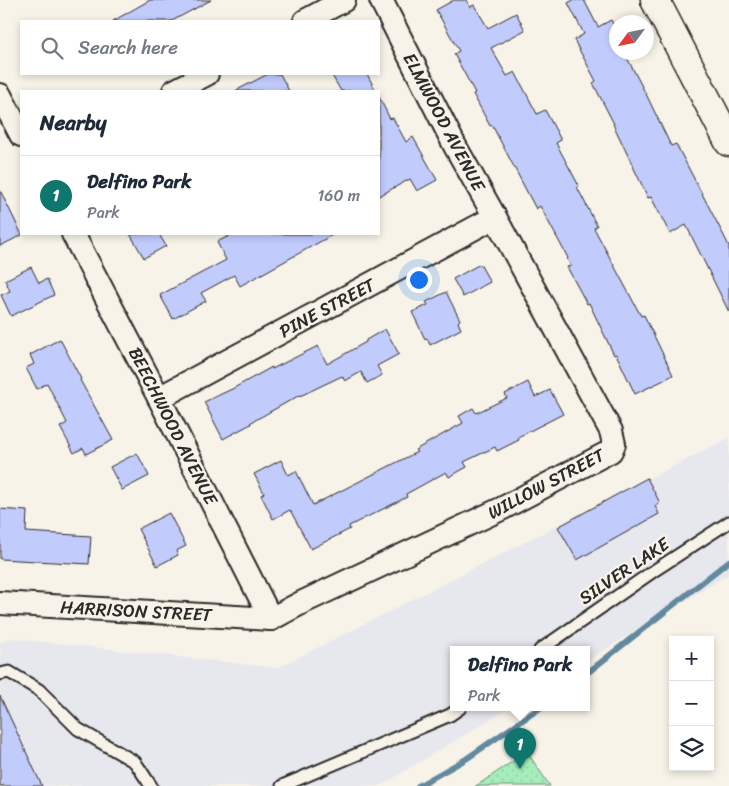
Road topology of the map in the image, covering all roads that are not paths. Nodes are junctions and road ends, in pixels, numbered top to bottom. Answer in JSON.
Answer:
{"nodes":[{"id":1,"x":344,"y":0,"type":"edge"},
{"id":2,"x":381,"y":0,"type":"edge"},
{"id":3,"x":655,"y":0,"type":"edge"},
{"id":4,"x":307,"y":20,"type":"edge"},
{"id":5,"x":205,"y":75,"type":"edge"},
{"id":6,"x":176,"y":90,"type":"edge"},
{"id":7,"x":0,"y":95,"type":"edge"},
{"id":8,"x":20,"y":133,"type":"edge"},
{"id":9,"x":729,"y":142,"type":"edge"},
{"id":10,"x":495,"y":217,"type":"junction"},
{"id":11,"x":74,"y":235,"type":"edge"},
{"id":12,"x":159,"y":398,"type":"junction"},
{"id":13,"x":729,"y":522,"type":"edge"},
{"id":14,"x":0,"y":603,"type":"edge"},
{"id":15,"x":271,"y":619,"type":"junction"},
{"id":16,"x":546,"y":646,"type":"edge"},
{"id":17,"x":0,"y":674,"type":"edge"},
{"id":18,"x":456,"y":711,"type":"edge"},
{"id":19,"x":151,"y":786,"type":"edge"},
{"id":20,"x":282,"y":786,"type":"edge"}],
"edges":[{"from":1,"to":4,"type":"street"},
{"from":2,"to":10,"type":"street","name":"ELMWOOD AVENUE"},
{"from":3,"to":9,"type":"street"},
{"from":5,"to":6,"type":"street"},
{"from":7,"to":8,"type":"street"},
{"from":10,"to":12,"type":"street","name":"PINE STREET"},
{"from":10,"to":15,"type":"street","name":"WILLOW STREET"},
{"from":11,"to":12,"type":"street","name":"BEECHWOOD AVENUE"},
{"from":12,"to":15,"type":"street","name":"BEECHWOOD AVENUE"},
{"from":13,"to":16,"type":"lane","name":"SILVER LAKE"},
{"from":14,"to":15,"type":"street","name":"HARRISON STREET"},
{"from":17,"to":19,"type":"lane"},
{"from":18,"to":20,"type":"lane"}]}
